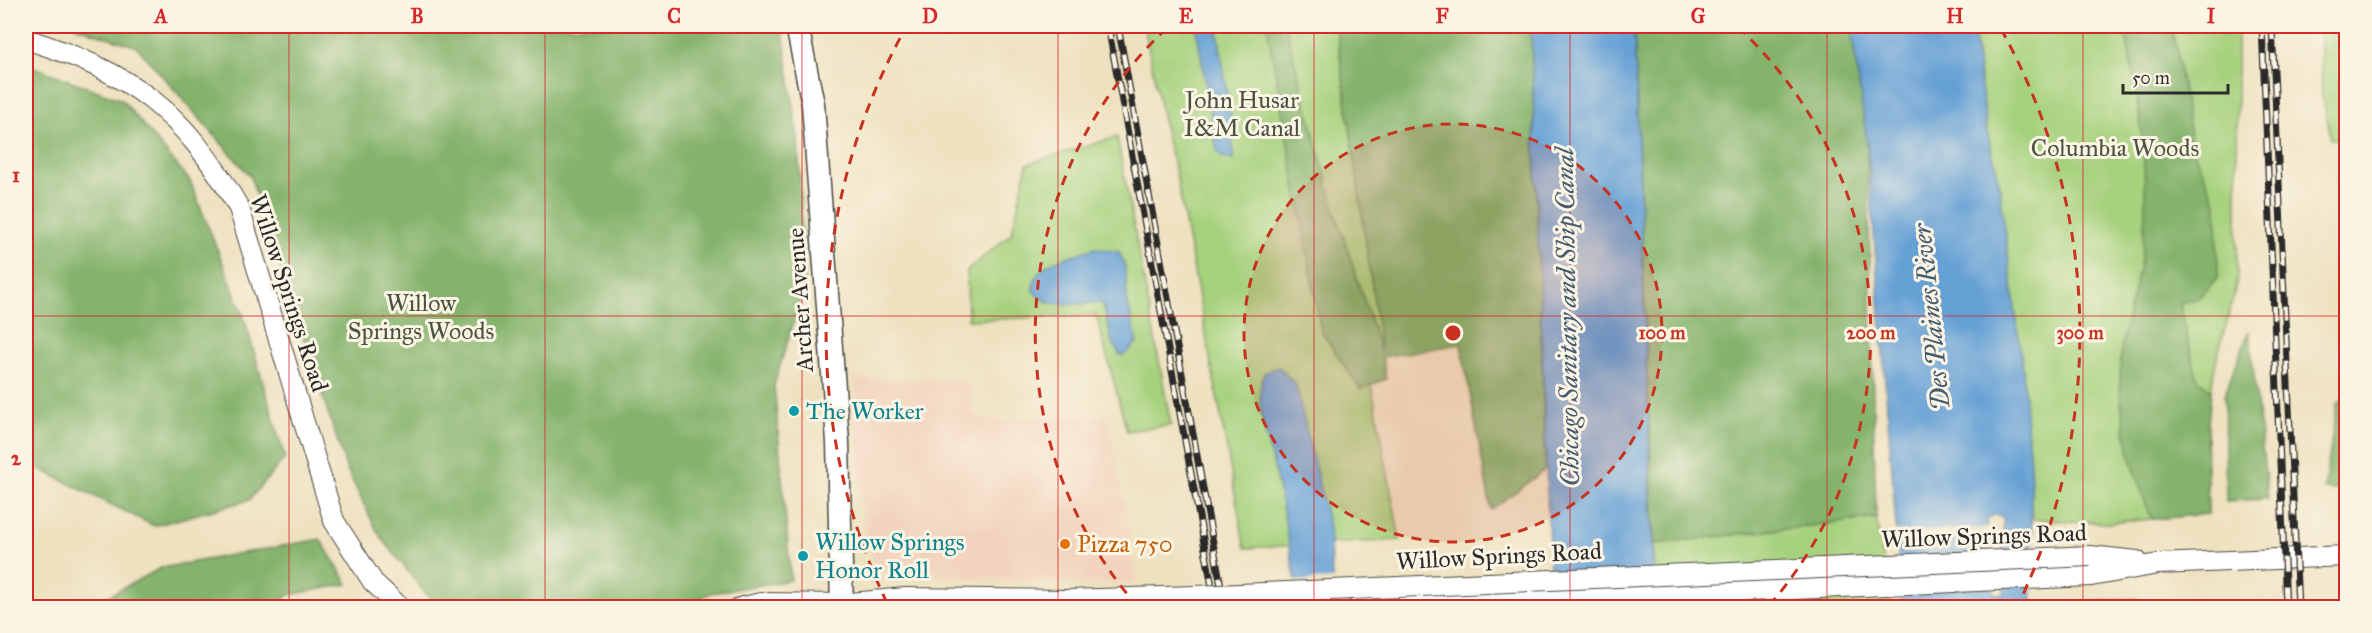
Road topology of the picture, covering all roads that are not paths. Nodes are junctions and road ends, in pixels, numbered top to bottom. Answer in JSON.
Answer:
{"nodes":[{"id":1,"x":797,"y":26,"type":"edge"},
{"id":2,"x":26,"y":39,"type":"edge"},
{"id":3,"x":2346,"y":556,"type":"edge"},
{"id":4,"x":2158,"y":564,"type":"junction"},
{"id":5,"x":846,"y":606,"type":"edge"},
{"id":6,"x":401,"y":608,"type":"edge"},
{"id":7,"x":740,"y":608,"type":"edge"},
{"id":8,"x":1357,"y":608,"type":"edge"}],
"edges":[{"from":1,"to":5,"type":"main road","name":"Archer Avenue"},
{"from":2,"to":6,"type":"main road","name":"Willow Springs Road"},
{"from":3,"to":4,"type":"main road","name":"Willow Springs Road"},
{"from":4,"to":5,"type":"main road","name":"Willow Springs Road","bridge":true},
{"from":4,"to":8,"type":"main road","name":"Willow Springs Road"},
{"from":5,"to":7,"type":"main road","name":"Willow Springs Road"}]}
